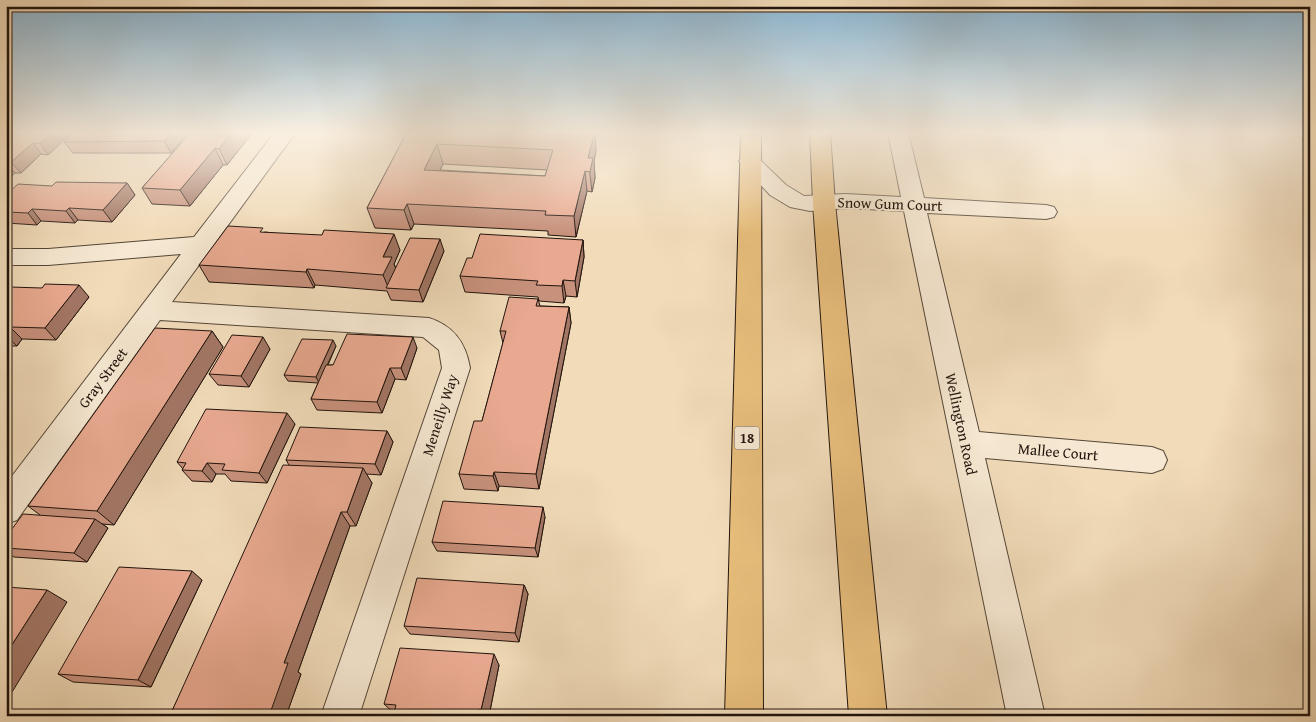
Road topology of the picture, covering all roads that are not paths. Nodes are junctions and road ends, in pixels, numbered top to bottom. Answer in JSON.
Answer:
{"nodes":[{"id":1,"x":260,"y":166,"type":"edge"},
{"id":2,"x":751,"y":166,"type":"edge"},
{"id":3,"x":766,"y":166,"type":"edge"},
{"id":4,"x":822,"y":166,"type":"edge"},
{"id":5,"x":905,"y":166,"type":"edge"},
{"id":6,"x":824,"y":203,"type":"junction"},
{"id":7,"x":914,"y":204,"type":"junction"},
{"id":8,"x":1046,"y":212,"type":"dead end"},
{"id":9,"x":199,"y":245,"type":"junction"},
{"id":10,"x":6,"y":257,"type":"edge"},
{"id":11,"x":154,"y":310,"type":"junction"},
{"id":12,"x":965,"y":444,"type":"junction"},
{"id":13,"x":1152,"y":460,"type":"dead end"},
{"id":14,"x":6,"y":510,"type":"edge"},
{"id":15,"x":340,"y":716,"type":"edge"},
{"id":16,"x":744,"y":716,"type":"edge"},
{"id":17,"x":868,"y":716,"type":"edge"},
{"id":18,"x":1026,"y":716,"type":"edge"}],
"edges":[{"from":1,"to":9,"type":"street","name":"Gray Street"},
{"from":2,"to":16,"type":"highway","number":"18"},
{"from":3,"to":6,"type":"street","name":"Snow Gum Court"},
{"from":4,"to":6,"type":"highway"},
{"from":5,"to":7,"type":"street","name":"Wellington Road"},
{"from":6,"to":7,"type":"street","name":"Snow Gum Court"},
{"from":6,"to":17,"type":"highway"},
{"from":7,"to":8,"type":"street","name":"Snow Gum Court"},
{"from":7,"to":12,"type":"street","name":"Wellington Road"},
{"from":9,"to":10,"type":"street"},
{"from":9,"to":11,"type":"street","name":"Gray Street"},
{"from":11,"to":14,"type":"street","name":"Gray Street"},
{"from":11,"to":15,"type":"street","name":"Meneilly Way"},
{"from":12,"to":13,"type":"street","name":"Mallee Court"},
{"from":12,"to":18,"type":"street","name":"Wellington Road"}]}
